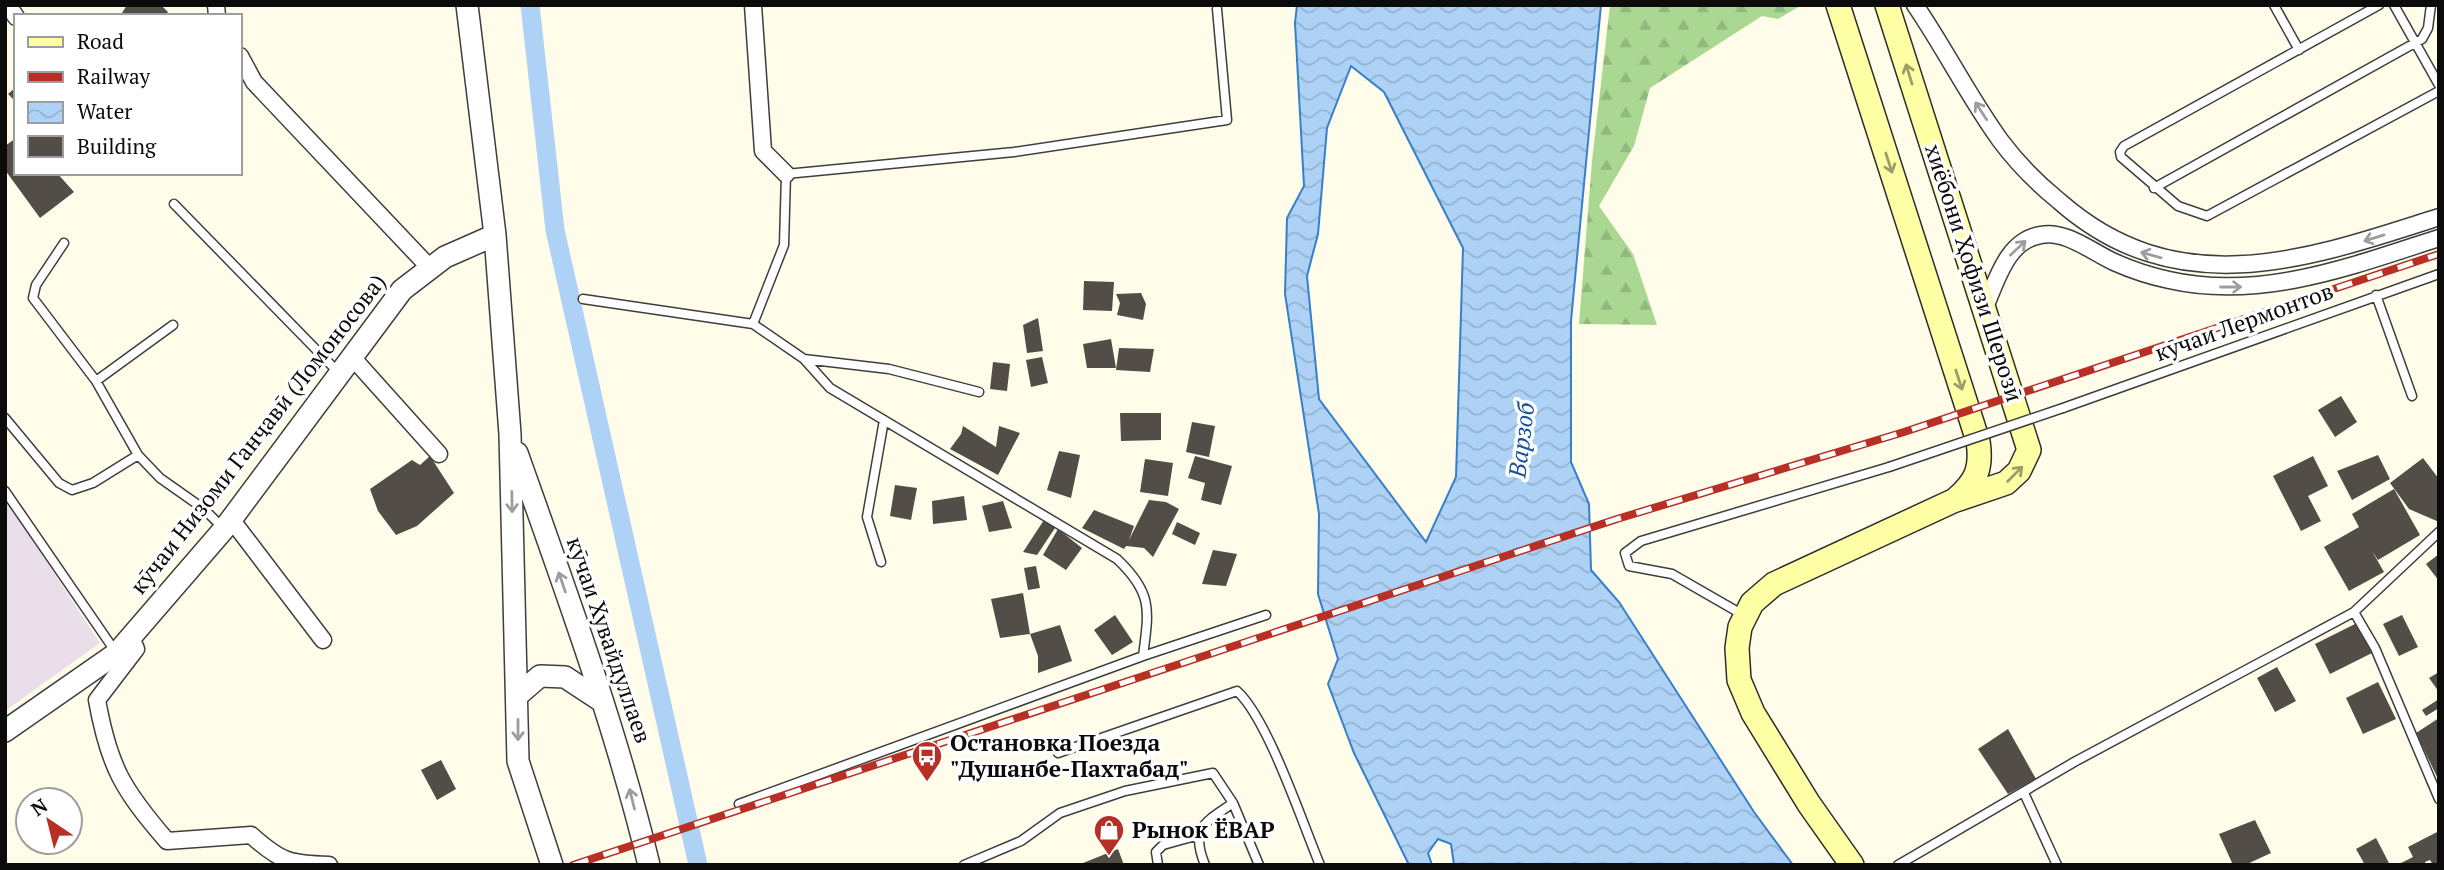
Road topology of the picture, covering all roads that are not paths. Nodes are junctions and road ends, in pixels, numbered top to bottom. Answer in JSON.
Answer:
{"nodes":[{"id":1,"x":467,"y":5,"type":"edge"},
{"id":2,"x":753,"y":5,"type":"edge"},
{"id":3,"x":1838,"y":5,"type":"edge"},
{"id":4,"x":1887,"y":5,"type":"edge"},
{"id":5,"x":1915,"y":5,"type":"edge"},
{"id":6,"x":2379,"y":5,"type":"edge"},
{"id":7,"x":2394,"y":5,"type":"edge"},
{"id":8,"x":2431,"y":5,"type":"edge"},
{"id":9,"x":2277,"y":8,"type":"edge"},
{"id":10,"x":1217,"y":9,"type":"dead end"},
{"id":11,"x":2416,"y":43,"type":"junction"},
{"id":12,"x":2299,"y":50,"type":"junction"},
{"id":13,"x":242,"y":60,"type":"edge"},
{"id":14,"x":2439,"y":85,"type":"edge"},
{"id":15,"x":2439,"y":91,"type":"edge"},
{"id":16,"x":786,"y":174,"type":"junction"},
{"id":17,"x":2154,"y":188,"type":"junction"},
{"id":18,"x":174,"y":204,"type":"dead end"},
{"id":19,"x":2439,"y":217,"type":"edge"},
{"id":20,"x":495,"y":235,"type":"junction"},
{"id":21,"x":2439,"y":239,"type":"edge"},
{"id":22,"x":64,"y":243,"type":"dead end"},
{"id":23,"x":430,"y":268,"type":"junction"},
{"id":24,"x":2439,"y":274,"type":"edge"},
{"id":25,"x":2375,"y":296,"type":"junction"},
{"id":26,"x":583,"y":299,"type":"dead end"},
{"id":27,"x":1985,"y":307,"type":"junction"},
{"id":28,"x":753,"y":324,"type":"junction"},
{"id":29,"x":173,"y":325,"type":"dead end"},
{"id":30,"x":804,"y":359,"type":"junction"},
{"id":31,"x":346,"y":365,"type":"junction"},
{"id":32,"x":96,"y":381,"type":"junction"},
{"id":33,"x":979,"y":392,"type":"dead end"},
{"id":34,"x":2412,"y":396,"type":"dead end"},
{"id":35,"x":5,"y":418,"type":"edge"},
{"id":36,"x":884,"y":420,"type":"junction"},
{"id":37,"x":510,"y":434,"type":"junction"},
{"id":38,"x":439,"y":454,"type":"dead end"},
{"id":39,"x":138,"y":455,"type":"junction"},
{"id":40,"x":5,"y":491,"type":"edge"},
{"id":41,"x":1953,"y":501,"type":"junction"},
{"id":42,"x":228,"y":524,"type":"junction"},
{"id":43,"x":2439,"y":532,"type":"edge"},
{"id":44,"x":881,"y":562,"type":"dead end"},
{"id":45,"x":2354,"y":612,"type":"junction"},
{"id":46,"x":1266,"y":615,"type":"dead end"},
{"id":47,"x":1745,"y":617,"type":"junction"},
{"id":48,"x":323,"y":640,"type":"dead end"},
{"id":49,"x":124,"y":645,"type":"junction"},
{"id":50,"x":1143,"y":656,"type":"junction"},
{"id":51,"x":517,"y":695,"type":"junction"},
{"id":52,"x":603,"y":702,"type":"junction"},
{"id":53,"x":5,"y":731,"type":"edge"},
{"id":54,"x":1058,"y":753,"type":"dead end"},
{"id":55,"x":2024,"y":793,"type":"junction"},
{"id":56,"x":2439,"y":799,"type":"edge"},
{"id":57,"x":1233,"y":803,"type":"junction"},
{"id":58,"x":738,"y":804,"type":"dead end"},
{"id":59,"x":1199,"y":835,"type":"junction"},
{"id":60,"x":1314,"y":851,"type":"junction"},
{"id":61,"x":329,"y":865,"type":"edge"},
{"id":62,"x":552,"y":865,"type":"edge"},
{"id":63,"x":649,"y":865,"type":"edge"},
{"id":64,"x":964,"y":865,"type":"edge"},
{"id":65,"x":1158,"y":865,"type":"edge"},
{"id":66,"x":1205,"y":865,"type":"edge"},
{"id":67,"x":1259,"y":865,"type":"edge"},
{"id":68,"x":1320,"y":865,"type":"edge"},
{"id":69,"x":1326,"y":865,"type":"edge"},
{"id":70,"x":1852,"y":865,"type":"edge"},
{"id":71,"x":1898,"y":865,"type":"edge"},
{"id":72,"x":2057,"y":865,"type":"edge"}],
"edges":[{"from":1,"to":20,"type":"street","name":"кӯчаи Хувайдуллаев"},
{"from":2,"to":16,"type":"street"},
{"from":3,"to":41,"type":"main road","name":"хиёбони Ҳофизи Шерозӣ","one_way":true},
{"from":27,"to":4,"type":"main road","name":"хиёбони Ҳофизи Шерозӣ","one_way":true},
{"from":19,"to":5,"type":"street","one_way":true},
{"from":6,"to":12,"type":"lane"},
{"from":7,"to":11,"type":"lane"},
{"from":8,"to":11,"type":"lane"},
{"from":9,"to":12,"type":"lane"},
{"from":10,"to":16,"type":"lane"},
{"from":11,"to":14,"type":"lane"},
{"from":11,"to":17,"type":"lane"},
{"from":12,"to":17,"type":"lane"},
{"from":13,"to":23,"type":"street"},
{"from":15,"to":17,"type":"lane"},
{"from":16,"to":28,"type":"lane"},
{"from":18,"to":31,"type":"lane"},
{"from":20,"to":23,"type":"street","name":"кӯчаи Низоми Ганҷавӣ (Ломоносова)"},
{"from":20,"to":37,"type":"street","name":"кӯчаи Хувайдуллаев"},
{"from":27,"to":21,"type":"street","one_way":true},
{"from":22,"to":32,"type":"lane"},
{"from":23,"to":31,"type":"street","name":"кӯчаи Низоми Ганҷавӣ (Ломоносова)"},
{"from":24,"to":25,"type":"lane","name":"кӯчаи Лермонтов"},
{"from":25,"to":34,"type":"lane"},
{"from":25,"to":47,"type":"lane","name":"кӯчаи Лермонтов","bridge":true},
{"from":26,"to":28,"type":"lane"},
{"from":41,"to":27,"type":"main road","name":"хиёбони Ҳофизи Шерозӣ","one_way":true},
{"from":28,"to":30,"type":"lane"},
{"from":29,"to":32,"type":"lane"},
{"from":30,"to":33,"type":"lane"},
{"from":30,"to":36,"type":"lane"},
{"from":31,"to":38,"type":"street"},
{"from":31,"to":42,"type":"street","name":"кӯчаи Низоми Ганҷавӣ (Ломоносова)"},
{"from":32,"to":39,"type":"lane"},
{"from":35,"to":39,"type":"lane"},
{"from":36,"to":44,"type":"lane"},
{"from":36,"to":50,"type":"lane"},
{"from":37,"to":51,"type":"street","name":"кӯчаи Хувайдуллаев","one_way":true},
{"from":52,"to":37,"type":"street","name":"кӯчаи Хувайдуллаев","one_way":true},
{"from":39,"to":42,"type":"lane"},
{"from":40,"to":49,"type":"lane"},
{"from":41,"to":47,"type":"main road","name":"хиёбони Ҳофизи Шерозӣ"},
{"from":42,"to":48,"type":"street"},
{"from":42,"to":49,"type":"street","name":"кӯчаи Низоми Ганҷавӣ (Ломоносова)"},
{"from":43,"to":45,"type":"lane"},
{"from":45,"to":55,"type":"lane"},
{"from":45,"to":56,"type":"lane"},
{"from":46,"to":50,"type":"lane"},
{"from":47,"to":70,"type":"main road","name":"хиёбони Ҳофизи Шерозӣ"},
{"from":49,"to":53,"type":"street","name":"кӯчаи Низоми Ганҷавӣ (Ломоносова)"},
{"from":49,"to":61,"type":"street"},
{"from":50,"to":58,"type":"lane"},
{"from":51,"to":52,"type":"street"},
{"from":51,"to":62,"type":"street","name":"кӯчаи Хувайдуллаев","one_way":true},
{"from":63,"to":52,"type":"street","name":"кӯчаи Хувайдуллаев","one_way":true},
{"from":54,"to":60,"type":"lane"},
{"from":55,"to":71,"type":"lane"},
{"from":55,"to":72,"type":"lane"},
{"from":57,"to":59,"type":"lane"},
{"from":57,"to":64,"type":"lane"},
{"from":57,"to":67,"type":"lane"},
{"from":59,"to":65,"type":"lane"},
{"from":59,"to":66,"type":"lane"},
{"from":60,"to":68,"type":"lane"},
{"from":60,"to":69,"type":"lane"}]}
